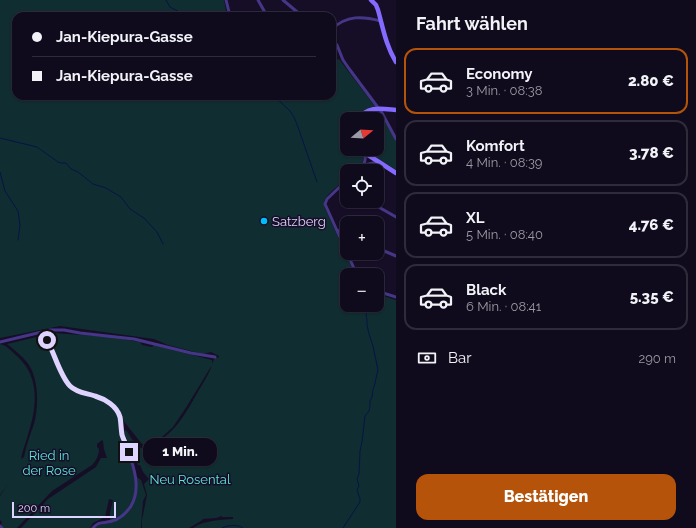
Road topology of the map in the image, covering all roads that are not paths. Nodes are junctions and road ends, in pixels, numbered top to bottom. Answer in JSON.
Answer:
{"nodes":[{"id":1,"x":226,"y":0,"type":"edge"},
{"id":2,"x":258,"y":0,"type":"edge"},
{"id":3,"x":283,"y":0,"type":"edge"},
{"id":4,"x":371,"y":0,"type":"edge"},
{"id":5,"x":229,"y":12,"type":"edge"},
{"id":6,"x":265,"y":12,"type":"edge"},
{"id":7,"x":297,"y":12,"type":"edge"},
{"id":8,"x":381,"y":21,"type":"junction"},
{"id":9,"x":336,"y":26,"type":"edge"},
{"id":10,"x":336,"y":45,"type":"edge"},
{"id":11,"x":396,"y":62,"type":"edge"},
{"id":12,"x":379,"y":109,"type":"junction"},
{"id":13,"x":396,"y":110,"type":"edge"},
{"id":14,"x":366,"y":112,"type":"edge"},
{"id":15,"x":396,"y":139,"type":"edge"},
{"id":16,"x":370,"y":156,"type":"edge"},
{"id":17,"x":378,"y":162,"type":"junction"},
{"id":18,"x":369,"y":164,"type":"edge"},
{"id":19,"x":396,"y":173,"type":"edge"},
{"id":20,"x":340,"y":186,"type":"edge"},
{"id":21,"x":380,"y":208,"type":"edge"},
{"id":22,"x":396,"y":217,"type":"edge"},
{"id":23,"x":337,"y":230,"type":"junction"},
{"id":24,"x":340,"y":232,"type":"edge"},
{"id":25,"x":340,"y":237,"type":"edge"},
{"id":26,"x":384,"y":251,"type":"edge"},
{"id":27,"x":396,"y":256,"type":"edge"},
{"id":28,"x":384,"y":293,"type":"edge"},
{"id":29,"x":396,"y":297,"type":"edge"},
{"id":30,"x":42,"y":333,"type":"junction"},
{"id":31,"x":0,"y":342,"type":"edge"},
{"id":32,"x":215,"y":358,"type":"dead end"},
{"id":33,"x":93,"y":528,"type":"edge"}],
"edges":[{"from":1,"to":5,"type":"street"},
{"from":2,"to":6,"type":"street"},
{"from":3,"to":7,"type":"street"},
{"from":4,"to":8,"type":"street"},
{"from":8,"to":9,"type":"street"},
{"from":8,"to":11,"type":"street"},
{"from":10,"to":12,"type":"street"},
{"from":12,"to":13,"type":"street"},
{"from":12,"to":14,"type":"street"},
{"from":12,"to":15,"type":"street"},
{"from":16,"to":17,"type":"street"},
{"from":17,"to":18,"type":"street"},
{"from":17,"to":19,"type":"street"},
{"from":20,"to":23,"type":"street"},
{"from":21,"to":22,"type":"street"},
{"from":23,"to":24,"type":"street"},
{"from":23,"to":25,"type":"street"},
{"from":26,"to":27,"type":"street"},
{"from":28,"to":29,"type":"street"},
{"from":30,"to":31,"type":"street"},
{"from":30,"to":32,"type":"street"},
{"from":30,"to":33,"type":"street"}]}
